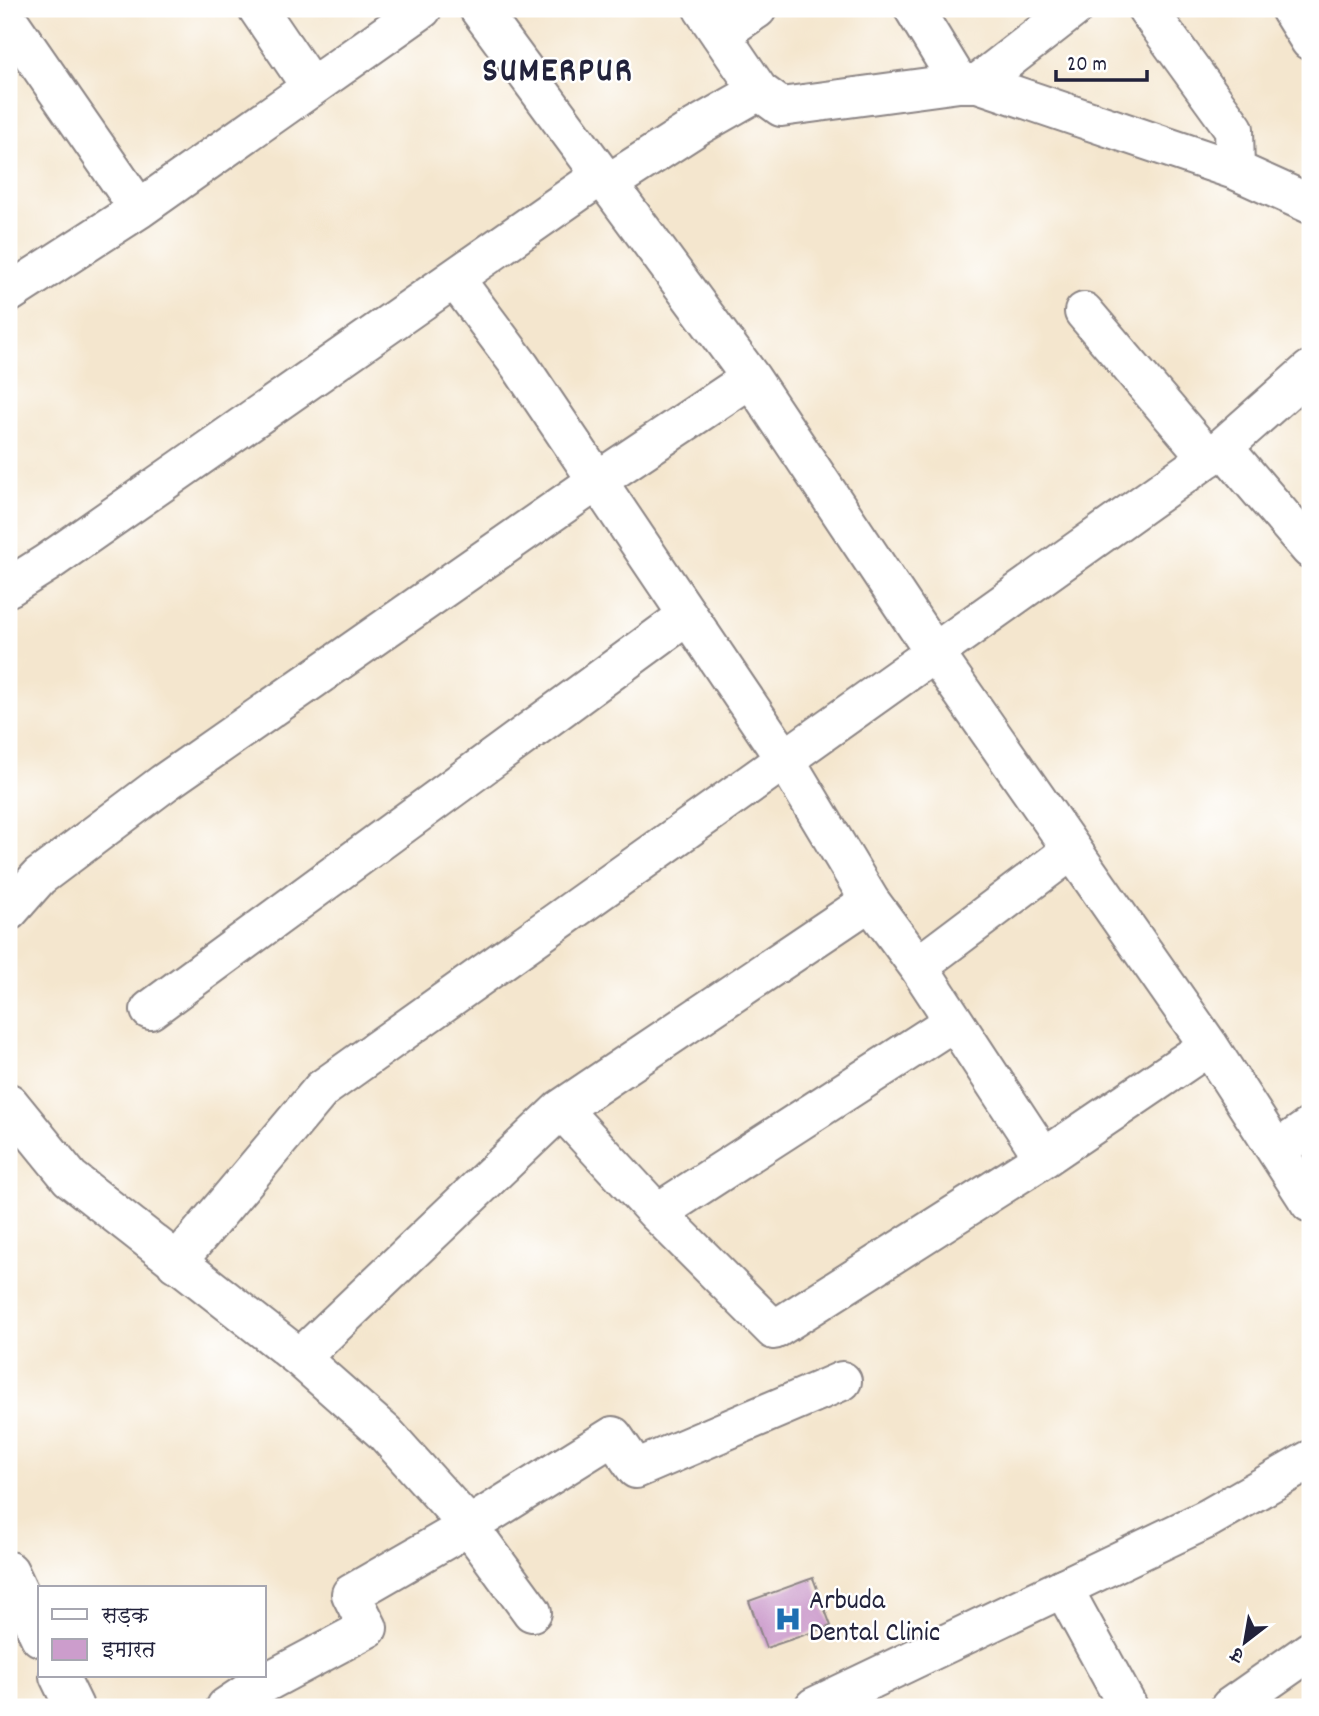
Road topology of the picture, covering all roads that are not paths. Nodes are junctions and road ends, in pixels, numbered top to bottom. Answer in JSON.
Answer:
{"nodes":[{"id":1,"x":258,"y":9,"type":"edge"},
{"id":2,"x":422,"y":9,"type":"edge"},
{"id":3,"x":479,"y":9,"type":"edge"},
{"id":4,"x":757,"y":9,"type":"edge"},
{"id":5,"x":914,"y":9,"type":"edge"},
{"id":6,"x":1073,"y":9,"type":"edge"},
{"id":7,"x":1290,"y":9,"type":"edge"},
{"id":8,"x":1153,"y":11,"type":"edge"},
{"id":9,"x":9,"y":21,"type":"edge"},
{"id":10,"x":712,"y":21,"type":"edge"},
{"id":11,"x":1310,"y":41,"type":"edge"},
{"id":12,"x":968,"y":83,"type":"junction"},
{"id":13,"x":311,"y":88,"type":"junction"},
{"id":14,"x":759,"y":91,"type":"junction"},
{"id":15,"x":1235,"y":170,"type":"junction"},
{"id":16,"x":605,"y":179,"type":"junction"},
{"id":17,"x":1310,"y":204,"type":"edge"},
{"id":18,"x":139,"y":209,"type":"junction"},
{"id":19,"x":455,"y":279,"type":"junction"},
{"id":20,"x":9,"y":293,"type":"edge"},
{"id":21,"x":1083,"y":313,"type":"dead end"},
{"id":22,"x":1310,"y":370,"type":"edge"},
{"id":23,"x":751,"y":378,"type":"junction"},
{"id":24,"x":1216,"y":453,"type":"junction"},
{"id":25,"x":597,"y":481,"type":"junction"},
{"id":26,"x":1310,"y":549,"type":"edge"},
{"id":27,"x":9,"y":587,"type":"edge"},
{"id":28,"x":688,"y":615,"type":"junction"},
{"id":29,"x":934,"y":652,"type":"junction"},
{"id":30,"x":786,"y":761,"type":"junction"},
{"id":31,"x":1072,"y":850,"type":"junction"},
{"id":32,"x":870,"y":901,"type":"junction"},
{"id":33,"x":9,"y":911,"type":"edge"},
{"id":34,"x":918,"y":966,"type":"junction"},
{"id":35,"x":150,"y":1010,"type":"dead end"},
{"id":36,"x":954,"y":1021,"type":"junction"},
{"id":37,"x":1209,"y":1046,"type":"junction"},
{"id":38,"x":9,"y":1103,"type":"edge"},
{"id":39,"x":561,"y":1109,"type":"junction"},
{"id":40,"x":1310,"y":1127,"type":"edge"},
{"id":41,"x":1276,"y":1150,"type":"junction"},
{"id":42,"x":1044,"y":1158,"type":"junction"},
{"id":43,"x":1310,"y":1203,"type":"edge"},
{"id":44,"x":657,"y":1213,"type":"junction"},
{"id":45,"x":176,"y":1263,"type":"junction"},
{"id":46,"x":300,"y":1358,"type":"junction"},
{"id":47,"x":842,"y":1381,"type":"dead end"},
{"id":48,"x":1310,"y":1460,"type":"edge"},
{"id":49,"x":469,"y":1526,"type":"junction"},
{"id":50,"x":9,"y":1571,"type":"edge"},
{"id":51,"x":1063,"y":1588,"type":"junction"},
{"id":52,"x":532,"y":1612,"type":"dead end"},
{"id":53,"x":38,"y":1633,"type":"edge"},
{"id":54,"x":1310,"y":1651,"type":"edge"},
{"id":55,"x":60,"y":1678,"type":"edge"},
{"id":56,"x":1249,"y":1702,"type":"edge"},
{"id":57,"x":74,"y":1707,"type":"edge"},
{"id":58,"x":226,"y":1707,"type":"edge"},
{"id":59,"x":814,"y":1707,"type":"edge"},
{"id":60,"x":1128,"y":1707,"type":"edge"}],
"edges":[{"from":1,"to":13,"type":"street"},
{"from":2,"to":13,"type":"street"},
{"from":3,"to":16,"type":"street"},
{"from":4,"to":10,"type":"street"},
{"from":5,"to":12,"type":"street"},
{"from":6,"to":12,"type":"street"},
{"from":7,"to":11,"type":"street"},
{"from":8,"to":15,"type":"street"},
{"from":9,"to":18,"type":"street"},
{"from":10,"to":14,"type":"street"},
{"from":12,"to":14,"type":"street"},
{"from":12,"to":15,"type":"street"},
{"from":13,"to":18,"type":"street"},
{"from":14,"to":16,"type":"street"},
{"from":15,"to":17,"type":"street"},
{"from":16,"to":19,"type":"street"},
{"from":16,"to":23,"type":"street"},
{"from":18,"to":20,"type":"street"},
{"from":19,"to":25,"type":"street"},
{"from":19,"to":27,"type":"street"},
{"from":21,"to":24,"type":"street"},
{"from":22,"to":24,"type":"street"},
{"from":23,"to":25,"type":"street"},
{"from":23,"to":29,"type":"street"},
{"from":24,"to":26,"type":"street"},
{"from":24,"to":29,"type":"street"},
{"from":25,"to":28,"type":"street"},
{"from":25,"to":33,"type":"street"},
{"from":28,"to":30,"type":"street"},
{"from":28,"to":35,"type":"street"},
{"from":29,"to":30,"type":"street"},
{"from":29,"to":31,"type":"street"},
{"from":30,"to":32,"type":"street"},
{"from":30,"to":45,"type":"street"},
{"from":31,"to":34,"type":"street"},
{"from":31,"to":37,"type":"street"},
{"from":32,"to":34,"type":"street"},
{"from":32,"to":39,"type":"street"},
{"from":34,"to":36,"type":"street"},
{"from":36,"to":42,"type":"street"},
{"from":36,"to":44,"type":"street"},
{"from":37,"to":41,"type":"street"},
{"from":37,"to":42,"type":"street"},
{"from":38,"to":45,"type":"street"},
{"from":39,"to":44,"type":"street"},
{"from":39,"to":46,"type":"street"},
{"from":40,"to":41,"type":"street"},
{"from":41,"to":43,"type":"street"},
{"from":42,"to":44,"type":"street"},
{"from":45,"to":46,"type":"street"},
{"from":46,"to":49,"type":"street"},
{"from":47,"to":49,"type":"street"},
{"from":48,"to":51,"type":"street"},
{"from":49,"to":52,"type":"street"},
{"from":49,"to":58,"type":"street"},
{"from":50,"to":53,"type":"street"},
{"from":51,"to":59,"type":"street"},
{"from":51,"to":60,"type":"street"},
{"from":54,"to":56,"type":"street"},
{"from":55,"to":57,"type":"street"}]}
